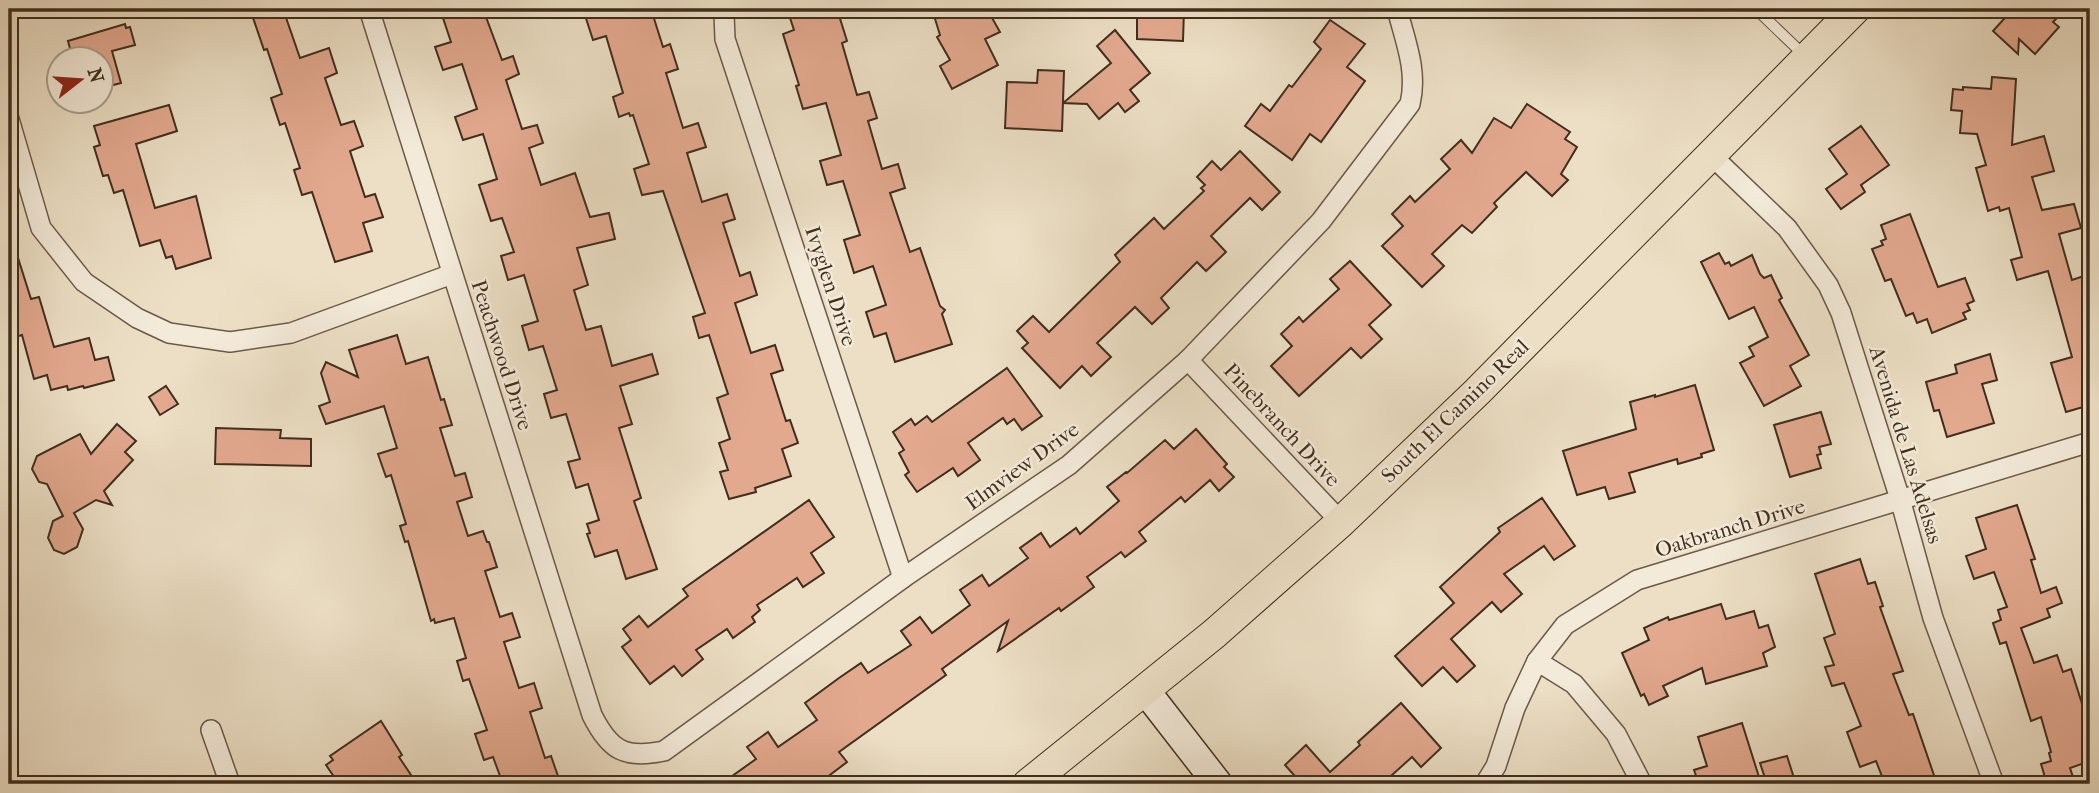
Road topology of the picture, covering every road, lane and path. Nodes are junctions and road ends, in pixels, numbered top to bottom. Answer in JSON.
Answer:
{"nodes":[{"id":1,"x":369,"y":9,"type":"edge"},
{"id":2,"x":726,"y":9,"type":"edge"},
{"id":3,"x":1396,"y":9,"type":"edge"},
{"id":4,"x":1756,"y":9,"type":"edge"},
{"id":5,"x":1855,"y":9,"type":"edge"},
{"id":6,"x":1807,"y":58,"type":"junction"},
{"id":7,"x":9,"y":119,"type":"edge"},
{"id":8,"x":1712,"y":156,"type":"junction"},
{"id":9,"x":452,"y":274,"type":"junction"},
{"id":10,"x":1188,"y":360,"type":"junction"},
{"id":11,"x":2090,"y":442,"type":"edge"},
{"id":12,"x":1900,"y":499,"type":"junction"},
{"id":13,"x":1341,"y":522,"type":"junction"},
{"id":14,"x":903,"y":578,"type":"junction"},
{"id":15,"x":1537,"y":661,"type":"junction"},
{"id":16,"x":1145,"y":690,"type":"junction"},
{"id":17,"x":592,"y":715,"type":"joint"},
{"id":18,"x":211,"y":730,"type":"dead end"},
{"id":19,"x":230,"y":784,"type":"edge"},
{"id":20,"x":1028,"y":784,"type":"edge"},
{"id":21,"x":1218,"y":784,"type":"edge"},
{"id":22,"x":1485,"y":784,"type":"edge"},
{"id":23,"x":1642,"y":784,"type":"edge"},
{"id":24,"x":1994,"y":784,"type":"edge"}],
"edges":[{"from":1,"to":9,"type":"street","name":"Peachwood Drive"},
{"from":2,"to":14,"type":"street","name":"Ivyglen Drive"},
{"from":3,"to":10,"type":"street","name":"Elmview Drive"},
{"from":4,"to":6,"type":"lane"},
{"from":5,"to":6,"type":"main road","name":"South El Camino Real"},
{"from":6,"to":8,"type":"main road","name":"South El Camino Real"},
{"from":7,"to":9,"type":"street"},
{"from":8,"to":12,"type":"street","name":"Avenida de Las Adelsas"},
{"from":8,"to":13,"type":"main road","name":"South El Camino Real"},
{"from":9,"to":17,"type":"street","name":"Peachwood Drive"},
{"from":10,"to":13,"type":"street","name":"Pinebranch Drive"},
{"from":10,"to":14,"type":"street","name":"Elmview Drive"},
{"from":11,"to":12,"type":"street","name":"Oakbranch Drive"},
{"from":12,"to":15,"type":"street","name":"Oakbranch Drive"},
{"from":12,"to":24,"type":"street","name":"Avenida de Las Adelsas"},
{"from":13,"to":16,"type":"main road","name":"South El Camino Real"},
{"from":14,"to":17,"type":"street","name":"Elmview Drive"},
{"from":15,"to":22,"type":"street","name":"Oakbranch Drive"},
{"from":15,"to":23,"type":"street"},
{"from":16,"to":20,"type":"main road","name":"South El Camino Real"},
{"from":16,"to":21,"type":"street"},
{"from":18,"to":19,"type":"street"}]}
